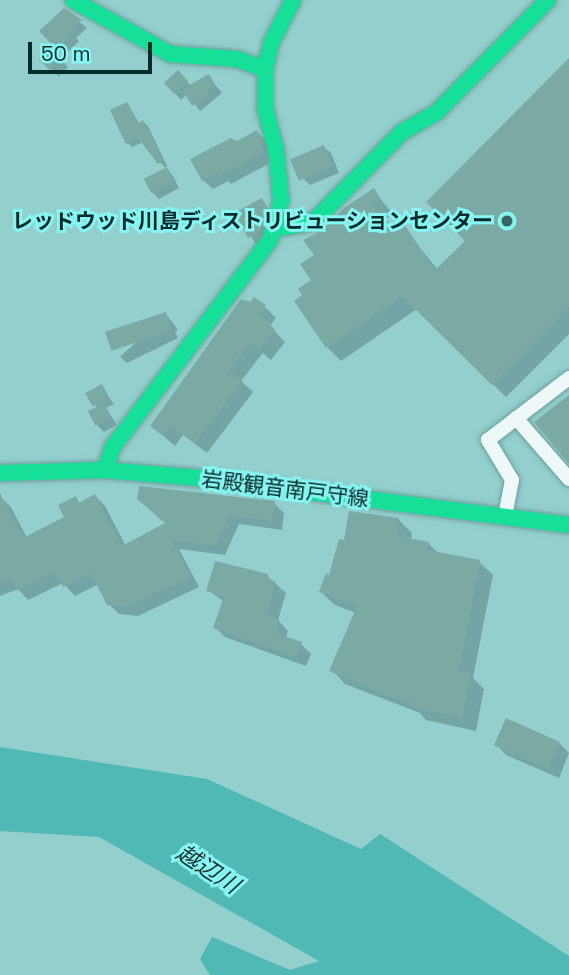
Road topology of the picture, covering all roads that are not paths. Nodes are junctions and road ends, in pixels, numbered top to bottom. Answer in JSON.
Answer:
{"nodes":[{"id":1,"x":73,"y":0,"type":"edge"},
{"id":2,"x":293,"y":0,"type":"edge"},
{"id":3,"x":548,"y":0,"type":"edge"},
{"id":4,"x":265,"y":69,"type":"junction"},
{"id":5,"x":273,"y":229,"type":"junction"},
{"id":6,"x":569,"y":378,"type":"edge"},
{"id":7,"x":516,"y":418,"type":"junction"},
{"id":8,"x":105,"y":470,"type":"junction"},
{"id":9,"x":0,"y":473,"type":"edge"},
{"id":10,"x":569,"y":479,"type":"edge"},
{"id":11,"x":505,"y":516,"type":"junction"},
{"id":12,"x":569,"y":525,"type":"edge"}],
"edges":[{"from":1,"to":4,"type":"street"},
{"from":2,"to":4,"type":"street"},
{"from":3,"to":5,"type":"street"},
{"from":4,"to":5,"type":"street"},
{"from":5,"to":8,"type":"street"},
{"from":6,"to":7,"type":"street"},
{"from":7,"to":10,"type":"street"},
{"from":7,"to":11,"type":"street"},
{"from":8,"to":9,"type":"street","name":"岩殿観音南戸守線"},
{"from":8,"to":11,"type":"street","name":"岩殿観音南戸守線"},
{"from":11,"to":12,"type":"street","name":"岩殿観音南戸守線"}]}
